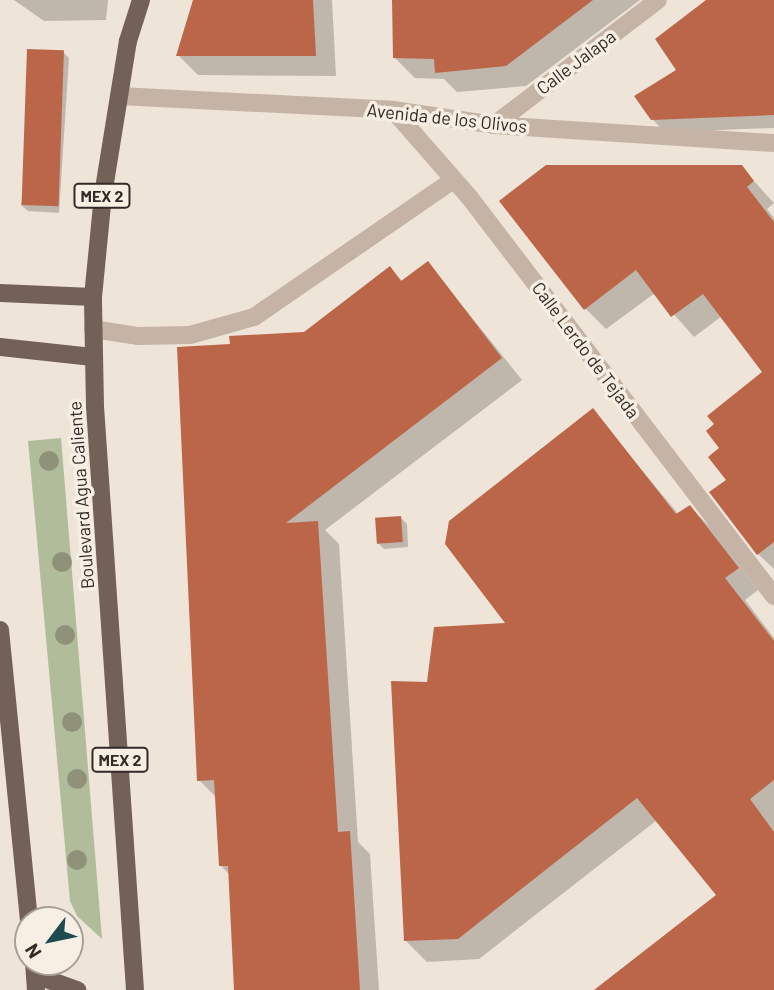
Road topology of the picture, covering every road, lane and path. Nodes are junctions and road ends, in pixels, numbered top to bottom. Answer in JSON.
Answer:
{"nodes":[{"id":1,"x":141,"y":0,"type":"edge"},
{"id":2,"x":658,"y":0,"type":"edge"},
{"id":3,"x":119,"y":96,"type":"junction"},
{"id":4,"x":393,"y":110,"type":"junction"},
{"id":5,"x":495,"y":125,"type":"junction"},
{"id":6,"x":771,"y":148,"type":"edge"},
{"id":7,"x":453,"y":180,"type":"junction"},
{"id":8,"x":0,"y":293,"type":"edge"},
{"id":9,"x":93,"y":298,"type":"junction"},
{"id":10,"x":93,"y":329,"type":"junction"},
{"id":11,"x":0,"y":347,"type":"edge"},
{"id":12,"x":92,"y":358,"type":"junction"},
{"id":13,"x":774,"y":596,"type":"edge"},
{"id":14,"x":0,"y":630,"type":"edge"},
{"id":15,"x":28,"y":906,"type":"edge"},
{"id":16,"x":35,"y":976,"type":"edge"},
{"id":17,"x":77,"y":990,"type":"edge"},
{"id":18,"x":135,"y":990,"type":"edge"}],
"edges":[{"from":1,"to":3,"type":"main road","name":"Boulevard Agua Caliente","number":"MEX 2"},
{"from":2,"to":5,"type":"street","name":"Calle Jalapa"},
{"from":3,"to":4,"type":"street","name":"Avenida de los Olivos"},
{"from":3,"to":9,"type":"main road","name":"Boulevard Agua Caliente","number":"MEX 2"},
{"from":4,"to":5,"type":"street","name":"Avenida de los Olivos"},
{"from":4,"to":7,"type":"street","name":"Calle Lerdo de Tejada"},
{"from":5,"to":6,"type":"street","name":"Avenida de los Olivos"},
{"from":7,"to":10,"type":"street"},
{"from":7,"to":13,"type":"street","name":"Calle Lerdo de Tejada"},
{"from":8,"to":9,"type":"main road"},
{"from":9,"to":10,"type":"main road","name":"Boulevard Agua Caliente","number":"MEX 2"},
{"from":10,"to":12,"type":"main road","name":"Boulevard Agua Caliente","number":"MEX 2"},
{"from":11,"to":12,"type":"main road"},
{"from":12,"to":18,"type":"main road","name":"Boulevard Agua Caliente","number":"MEX 2"},
{"from":14,"to":15,"type":"main road"},
{"from":16,"to":17,"type":"main road"}]}
